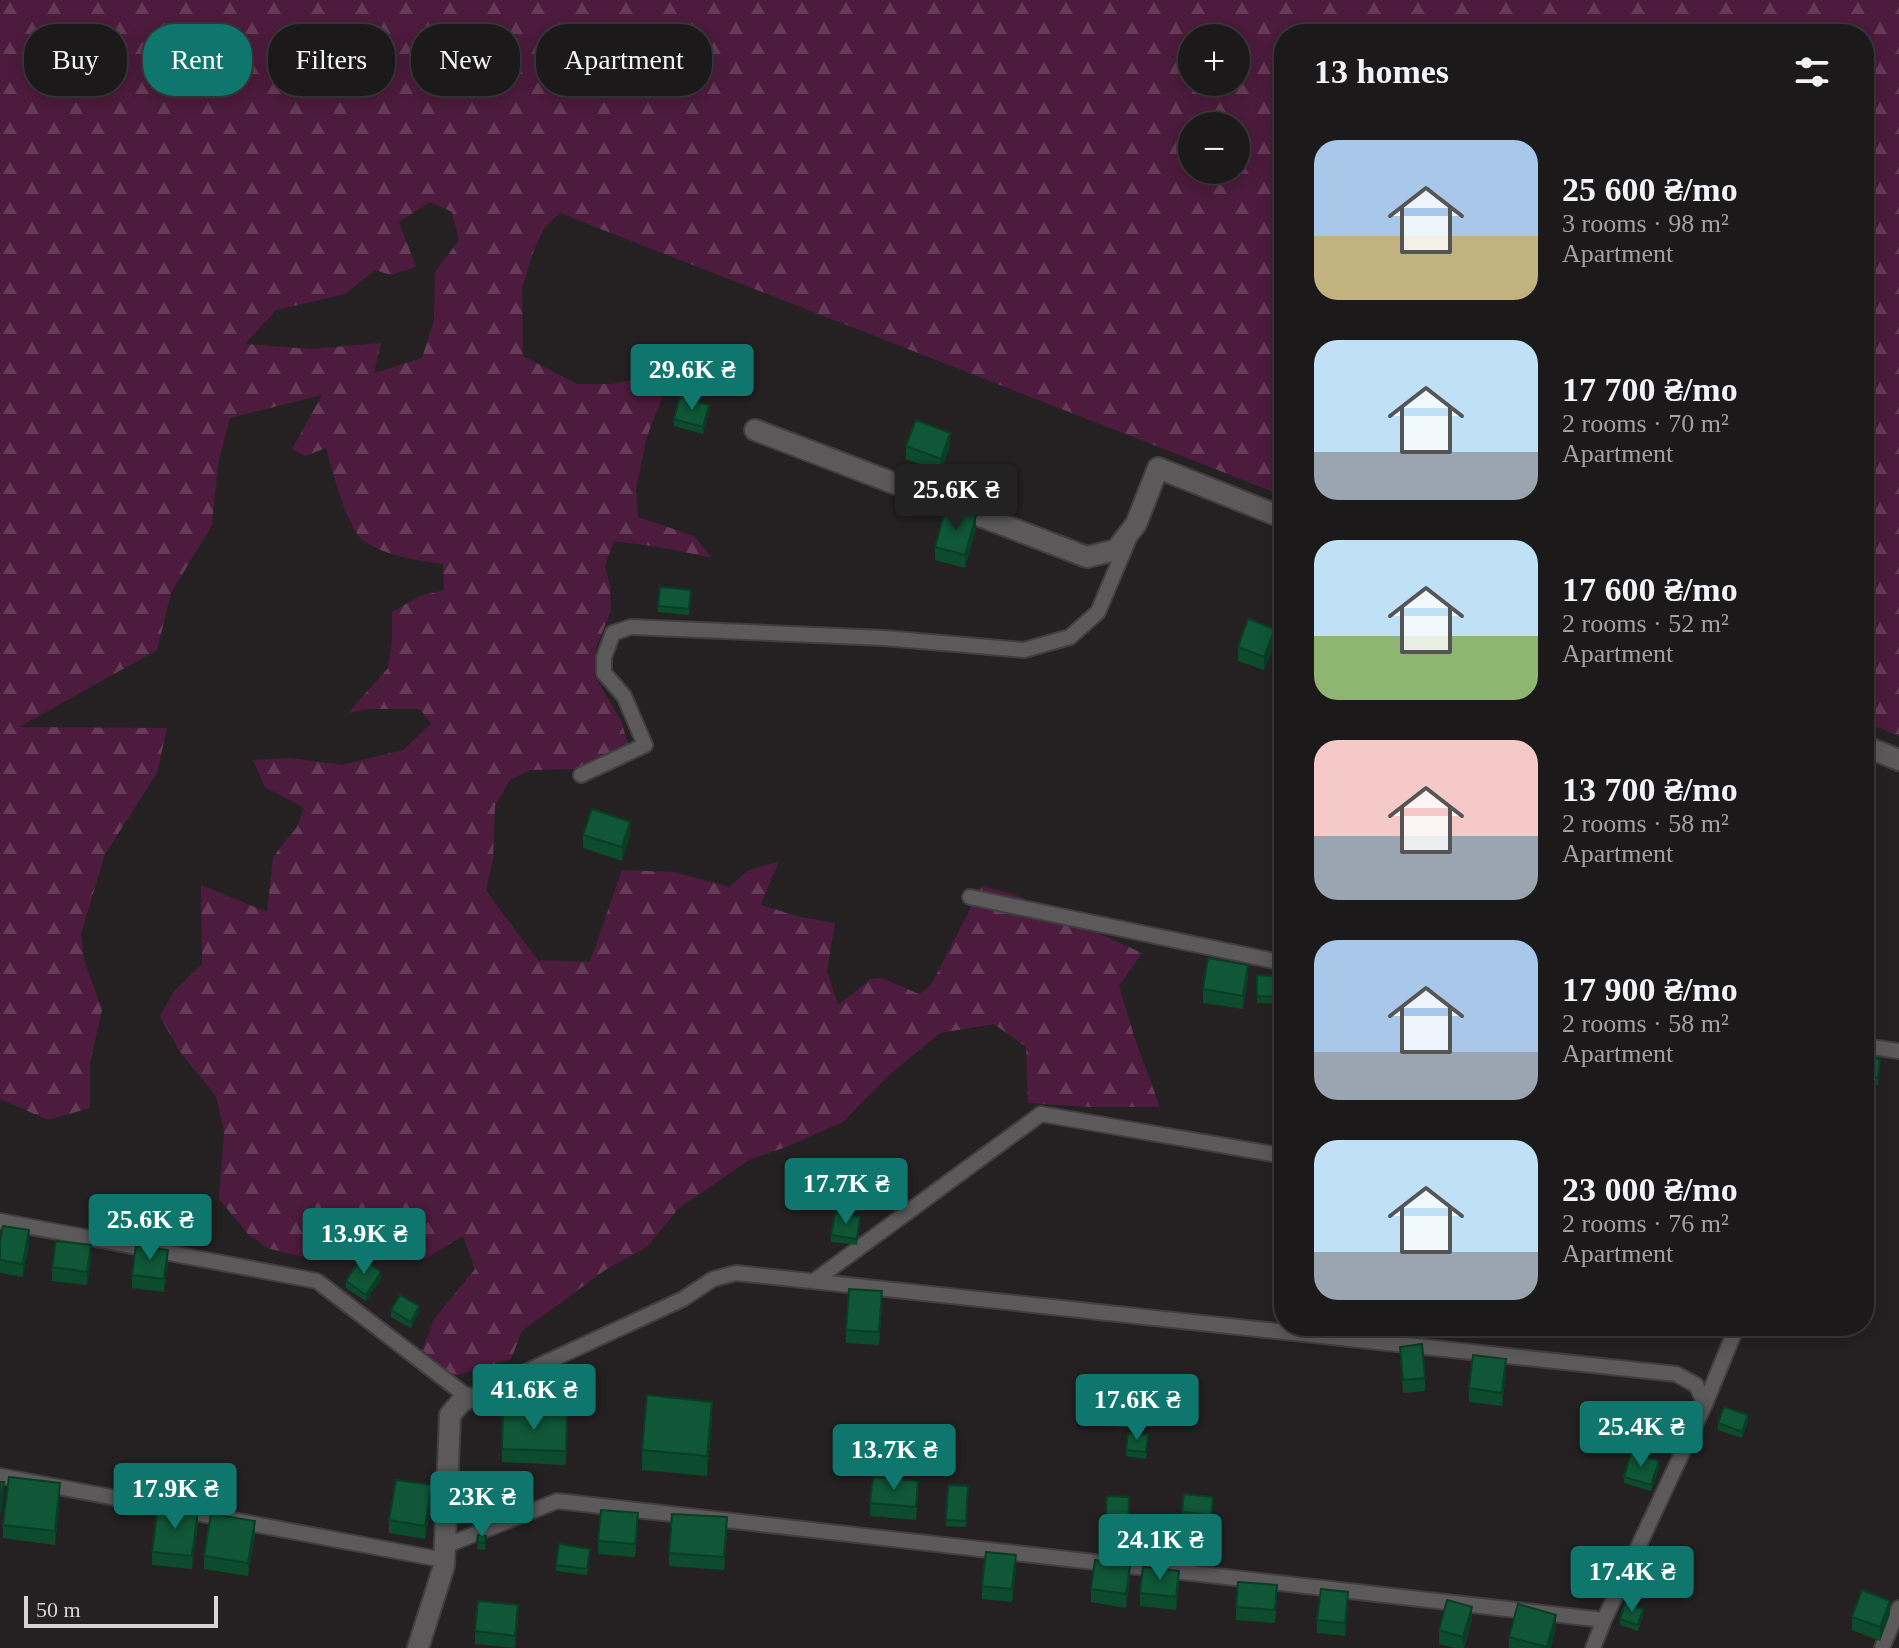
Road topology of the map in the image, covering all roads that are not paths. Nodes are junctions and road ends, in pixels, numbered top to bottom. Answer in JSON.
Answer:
{"nodes":[{"id":1,"x":755,"y":430,"type":"dead end"},
{"id":2,"x":1274,"y":514,"type":"edge"},
{"id":3,"x":1136,"y":524,"type":"junction"},
{"id":4,"x":1874,"y":750,"type":"edge"},
{"id":5,"x":1899,"y":760,"type":"edge"},
{"id":6,"x":581,"y":775,"type":"dead end"},
{"id":7,"x":970,"y":897,"type":"dead end"},
{"id":8,"x":1274,"y":961,"type":"edge"},
{"id":9,"x":1874,"y":1047,"type":"edge"},
{"id":10,"x":1899,"y":1051,"type":"edge"},
{"id":11,"x":1274,"y":1154,"type":"edge"},
{"id":12,"x":0,"y":1221,"type":"edge"},
{"id":13,"x":814,"y":1281,"type":"junction"},
{"id":14,"x":1274,"y":1331,"type":"edge"},
{"id":15,"x":1324,"y":1336,"type":"edge"},
{"id":16,"x":1733,"y":1336,"type":"edge"},
{"id":17,"x":469,"y":1398,"type":"junction"},
{"id":18,"x":1705,"y":1404,"type":"junction"},
{"id":19,"x":0,"y":1476,"type":"edge"},
{"id":20,"x":445,"y":1553,"type":"junction"},
{"id":21,"x":1899,"y":1608,"type":"edge"},
{"id":22,"x":1604,"y":1620,"type":"junction"},
{"id":23,"x":418,"y":1648,"type":"edge"},
{"id":24,"x":1593,"y":1648,"type":"edge"},
{"id":25,"x":1882,"y":1648,"type":"edge"}],
"edges":[{"from":1,"to":3,"type":"street"},
{"from":2,"to":3,"type":"street"},
{"from":3,"to":6,"type":"lane"},
{"from":4,"to":5,"type":"street"},
{"from":7,"to":8,"type":"lane"},
{"from":9,"to":10,"type":"lane"},
{"from":11,"to":13,"type":"lane"},
{"from":12,"to":17,"type":"lane"},
{"from":13,"to":14,"type":"lane"},
{"from":13,"to":17,"type":"lane"},
{"from":15,"to":18,"type":"lane"},
{"from":16,"to":18,"type":"lane"},
{"from":17,"to":20,"type":"street"},
{"from":18,"to":22,"type":"lane"},
{"from":19,"to":20,"type":"lane"},
{"from":20,"to":22,"type":"lane"},
{"from":20,"to":23,"type":"street"},
{"from":21,"to":25,"type":"lane"},
{"from":22,"to":24,"type":"lane"}]}
